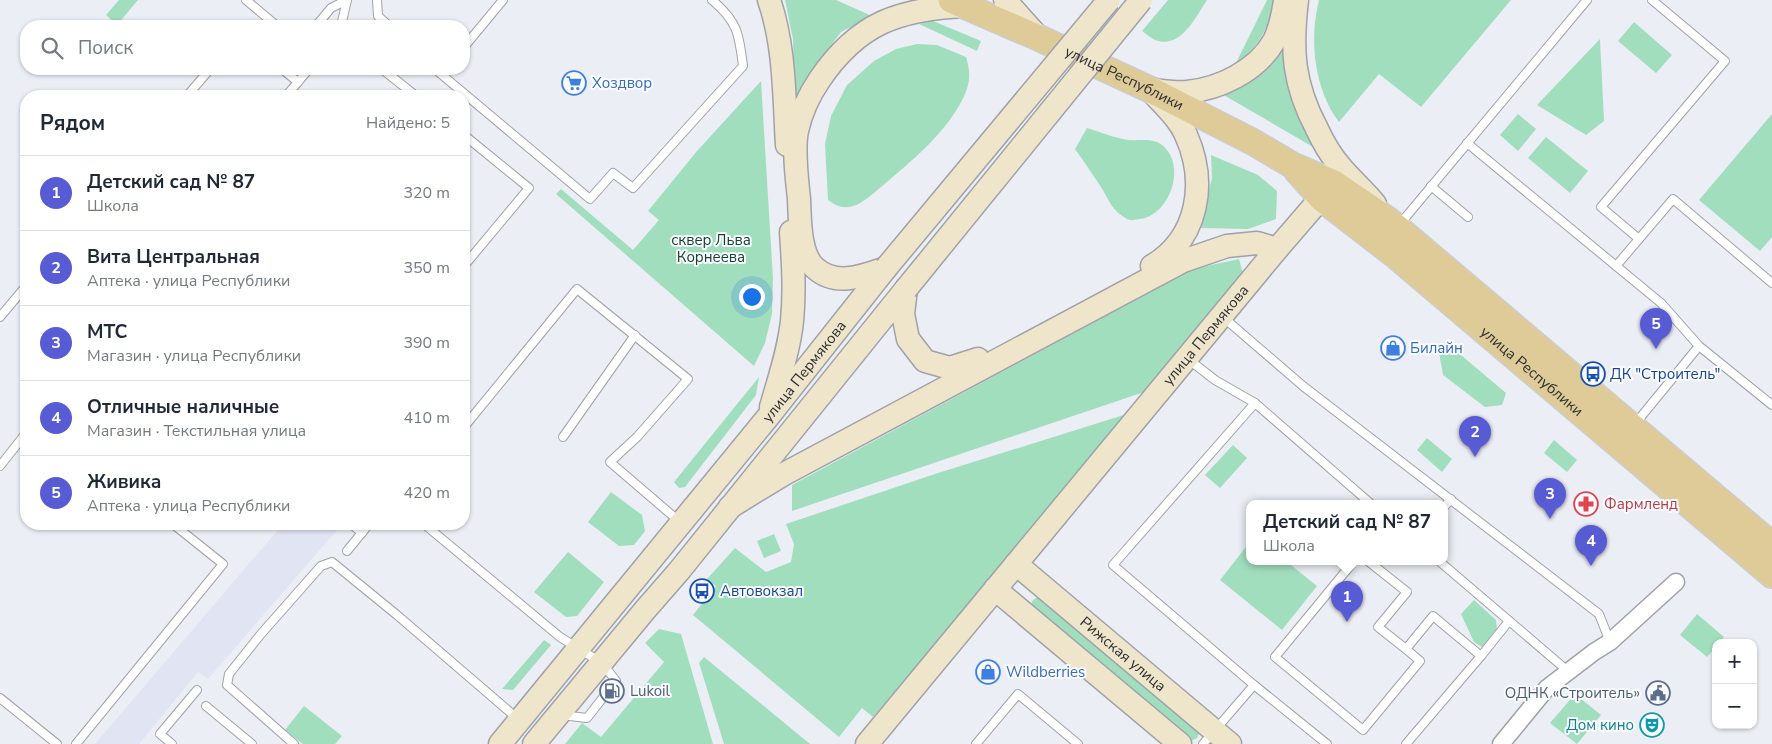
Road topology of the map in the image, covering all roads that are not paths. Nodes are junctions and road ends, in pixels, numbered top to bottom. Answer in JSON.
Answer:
{"nodes":[{"id":1,"x":246,"y":0,"type":"edge"},
{"id":2,"x":377,"y":0,"type":"edge"},
{"id":3,"x":503,"y":0,"type":"edge"},
{"id":4,"x":712,"y":0,"type":"edge"},
{"id":5,"x":769,"y":0,"type":"edge"},
{"id":6,"x":1005,"y":0,"type":"edge"},
{"id":7,"x":1109,"y":0,"type":"edge"},
{"id":8,"x":1141,"y":0,"type":"edge"},
{"id":9,"x":1285,"y":0,"type":"edge"},
{"id":10,"x":1297,"y":0,"type":"edge"},
{"id":11,"x":1588,"y":0,"type":"edge"},
{"id":12,"x":1652,"y":0,"type":"edge"},
{"id":13,"x":958,"y":3,"type":"edge"},
{"id":14,"x":270,"y":20,"type":"edge"},
{"id":15,"x":321,"y":20,"type":"edge"},
{"id":16,"x":342,"y":20,"type":"edge"},
{"id":17,"x":382,"y":20,"type":"edge"},
{"id":18,"x":1039,"y":38,"type":"junction"},
{"id":19,"x":470,"y":40,"type":"edge"},
{"id":20,"x":205,"y":75,"type":"edge"},
{"id":21,"x":289,"y":75,"type":"edge"},
{"id":22,"x":304,"y":75,"type":"edge"},
{"id":23,"x":390,"y":75,"type":"edge"},
{"id":24,"x":446,"y":75,"type":"edge"},
{"id":25,"x":298,"y":82,"type":"junction"},
{"id":26,"x":191,"y":90,"type":"edge"},
{"id":27,"x":291,"y":90,"type":"edge"},
{"id":28,"x":408,"y":90,"type":"edge"},
{"id":29,"x":463,"y":90,"type":"edge"},
{"id":30,"x":1151,"y":90,"type":"junction"},
{"id":31,"x":470,"y":96,"type":"edge"},
{"id":32,"x":470,"y":140,"type":"edge"},
{"id":33,"x":1466,"y":143,"type":"junction"},
{"id":34,"x":1292,"y":165,"type":"junction"},
{"id":35,"x":1431,"y":186,"type":"junction"},
{"id":36,"x":1321,"y":198,"type":"junction"},
{"id":37,"x":1468,"y":217,"type":"dead end"},
{"id":38,"x":1392,"y":223,"type":"junction"},
{"id":39,"x":1639,"y":239,"type":"junction"},
{"id":40,"x":1277,"y":250,"type":"junction"},
{"id":41,"x":470,"y":259,"type":"edge"},
{"id":42,"x":1616,"y":266,"type":"junction"},
{"id":43,"x":886,"y":268,"type":"junction"},
{"id":44,"x":1772,"y":283,"type":"edge"},
{"id":45,"x":906,"y":289,"type":"junction"},
{"id":46,"x":20,"y":293,"type":"edge"},
{"id":47,"x":1222,"y":316,"type":"junction"},
{"id":48,"x":0,"y":317,"type":"edge"},
{"id":49,"x":635,"y":335,"type":"junction"},
{"id":50,"x":1699,"y":346,"type":"junction"},
{"id":51,"x":1188,"y":358,"type":"junction"},
{"id":52,"x":1255,"y":403,"type":"junction"},
{"id":53,"x":1772,"y":405,"type":"edge"},
{"id":54,"x":768,"y":417,"type":"junction"},
{"id":55,"x":470,"y":420,"type":"edge"},
{"id":56,"x":1632,"y":427,"type":"junction"},
{"id":57,"x":563,"y":437,"type":"dead end"},
{"id":58,"x":20,"y":441,"type":"edge"},
{"id":59,"x":0,"y":466,"type":"edge"},
{"id":60,"x":1451,"y":499,"type":"junction"},
{"id":61,"x":1367,"y":500,"type":"edge"},
{"id":62,"x":1448,"y":502,"type":"edge"},
{"id":63,"x":730,"y":507,"type":"junction"},
{"id":64,"x":680,"y":522,"type":"junction"},
{"id":65,"x":180,"y":530,"type":"edge"},
{"id":66,"x":358,"y":530,"type":"edge"},
{"id":67,"x":364,"y":530,"type":"edge"},
{"id":68,"x":431,"y":530,"type":"edge"},
{"id":69,"x":362,"y":533,"type":"junction"},
{"id":70,"x":1772,"y":545,"type":"edge"},
{"id":71,"x":347,"y":551,"type":"dead end"},
{"id":72,"x":1016,"y":564,"type":"junction"},
{"id":73,"x":1351,"y":565,"type":"edge"},
{"id":74,"x":1373,"y":565,"type":"edge"},
{"id":75,"x":1444,"y":565,"type":"edge"},
{"id":76,"x":1772,"y":575,"type":"edge"},
{"id":77,"x":1676,"y":582,"type":"dead end"},
{"id":78,"x":995,"y":589,"type":"junction"},
{"id":79,"x":1509,"y":621,"type":"junction"},
{"id":80,"x":1610,"y":642,"type":"junction"},
{"id":81,"x":578,"y":649,"type":"junction"},
{"id":82,"x":1406,"y":649,"type":"junction"},
{"id":83,"x":1481,"y":656,"type":"junction"},
{"id":84,"x":602,"y":663,"type":"junction"},
{"id":85,"x":1569,"y":672,"type":"junction"},
{"id":86,"x":1254,"y":685,"type":"junction"},
{"id":87,"x":197,"y":690,"type":"dead end"},
{"id":88,"x":0,"y":698,"type":"edge"},
{"id":89,"x":206,"y":706,"type":"dead end"},
{"id":90,"x":520,"y":720,"type":"junction"},
{"id":91,"x":1216,"y":739,"type":"edge"},
{"id":92,"x":57,"y":744,"type":"edge"},
{"id":93,"x":76,"y":744,"type":"edge"},
{"id":94,"x":172,"y":744,"type":"edge"},
{"id":95,"x":252,"y":744,"type":"edge"},
{"id":96,"x":294,"y":744,"type":"edge"},
{"id":97,"x":500,"y":744,"type":"edge"},
{"id":98,"x":534,"y":744,"type":"edge"},
{"id":99,"x":867,"y":744,"type":"edge"},
{"id":100,"x":976,"y":744,"type":"edge"},
{"id":101,"x":1078,"y":744,"type":"edge"},
{"id":102,"x":1180,"y":744,"type":"edge"},
{"id":103,"x":1327,"y":744,"type":"edge"},
{"id":104,"x":1406,"y":744,"type":"edge"},
{"id":105,"x":1501,"y":744,"type":"edge"}],
"edges":[{"from":1,"to":14,"type":"lane"},
{"from":2,"to":17,"type":"lane"},
{"from":3,"to":19,"type":"lane"},
{"from":4,"to":31,"type":"lane"},
{"from":5,"to":54,"type":"main road"},
{"from":6,"to":18,"type":"main road"},
{"from":7,"to":43,"type":"main road","name":"улица Пермякова","bridge":true},
{"from":8,"to":45,"type":"main road","name":"улица Пермякова","bridge":true},
{"from":9,"to":30,"type":"main road"},
{"from":10,"to":38,"type":"main road"},
{"from":11,"to":33,"type":"lane"},
{"from":12,"to":39,"type":"lane"},
{"from":13,"to":18,"type":"main road","name":"улица Республики"},
{"from":13,"to":43,"type":"main road"},
{"from":15,"to":16,"type":"lane"},
{"from":18,"to":30,"type":"main road","name":"улица Республики"},
{"from":20,"to":26,"type":"lane"},
{"from":21,"to":25,"type":"lane"},
{"from":22,"to":25,"type":"lane"},
{"from":23,"to":28,"type":"lane"},
{"from":24,"to":29,"type":"lane"},
{"from":25,"to":27,"type":"lane"},
{"from":30,"to":34,"type":"main road","name":"улица Республики"},
{"from":30,"to":45,"type":"main road"},
{"from":32,"to":41,"type":"lane"},
{"from":33,"to":35,"type":"lane"},
{"from":33,"to":42,"type":"lane"},
{"from":34,"to":36,"type":"main road","name":"улица Республики"},
{"from":34,"to":38,"type":"main road","name":"улица Республики"},
{"from":35,"to":37,"type":"lane"},
{"from":35,"to":38,"type":"lane"},
{"from":36,"to":40,"type":"main road","name":"улица Пермякова"},
{"from":36,"to":76,"type":"main road","name":"улица Республики"},
{"from":38,"to":56,"type":"main road","name":"улица Республики"},
{"from":39,"to":42,"type":"lane"},
{"from":39,"to":44,"type":"lane"},
{"from":40,"to":47,"type":"main road","name":"улица Пермякова"},
{"from":40,"to":63,"type":"main road"},
{"from":42,"to":50,"type":"lane"},
{"from":43,"to":54,"type":"main road","name":"улица Пермякова"},
{"from":45,"to":63,"type":"main road","name":"улица Пермякова"},
{"from":46,"to":48,"type":"lane"},
{"from":47,"to":51,"type":"main road","name":"улица Пермякова"},
{"from":47,"to":60,"type":"lane"},
{"from":49,"to":55,"type":"lane"},
{"from":49,"to":57,"type":"lane"},
{"from":49,"to":64,"type":"lane"},
{"from":50,"to":53,"type":"lane"},
{"from":50,"to":56,"type":"lane"},
{"from":51,"to":52,"type":"lane"},
{"from":51,"to":72,"type":"main road","name":"улица Пермякова"},
{"from":52,"to":61,"type":"lane"},
{"from":52,"to":86,"type":"lane"},
{"from":54,"to":64,"type":"main road","name":"улица Пермякова"},
{"from":56,"to":70,"type":"main road","name":"улица Республики"},
{"from":58,"to":59,"type":"lane"},
{"from":60,"to":62,"type":"lane"},
{"from":60,"to":80,"type":"lane"},
{"from":63,"to":84,"type":"main road","name":"улица Пермякова"},
{"from":64,"to":81,"type":"main road","name":"улица Пермякова"},
{"from":65,"to":93,"type":"lane"},
{"from":66,"to":69,"type":"lane"},
{"from":67,"to":69,"type":"lane"},
{"from":68,"to":81,"type":"lane"},
{"from":69,"to":71,"type":"lane"},
{"from":72,"to":78,"type":"main road","name":"улица Пермякова"},
{"from":72,"to":91,"type":"main road","name":"Рижская улица"},
{"from":73,"to":82,"type":"lane"},
{"from":74,"to":82,"type":"lane"},
{"from":75,"to":79,"type":"lane"},
{"from":77,"to":80,"type":"street"},
{"from":78,"to":99,"type":"main road","name":"улица Пермякова"},
{"from":78,"to":102,"type":"main road"},
{"from":79,"to":83,"type":"lane"},
{"from":79,"to":85,"type":"lane"},
{"from":80,"to":85,"type":"street"},
{"from":81,"to":84,"type":"lane"},
{"from":81,"to":90,"type":"main road","name":"улица Пермякова"},
{"from":82,"to":83,"type":"lane"},
{"from":83,"to":104,"type":"lane"},
{"from":84,"to":98,"type":"main road","name":"улица Пермякова"},
{"from":85,"to":105,"type":"street"},
{"from":86,"to":91,"type":"lane"},
{"from":86,"to":103,"type":"lane"},
{"from":87,"to":94,"type":"lane"},
{"from":88,"to":92,"type":"lane"},
{"from":89,"to":95,"type":"lane"},
{"from":90,"to":96,"type":"lane"},
{"from":90,"to":97,"type":"main road","name":"улица Пермякова"},
{"from":100,"to":101,"type":"lane"}]}
